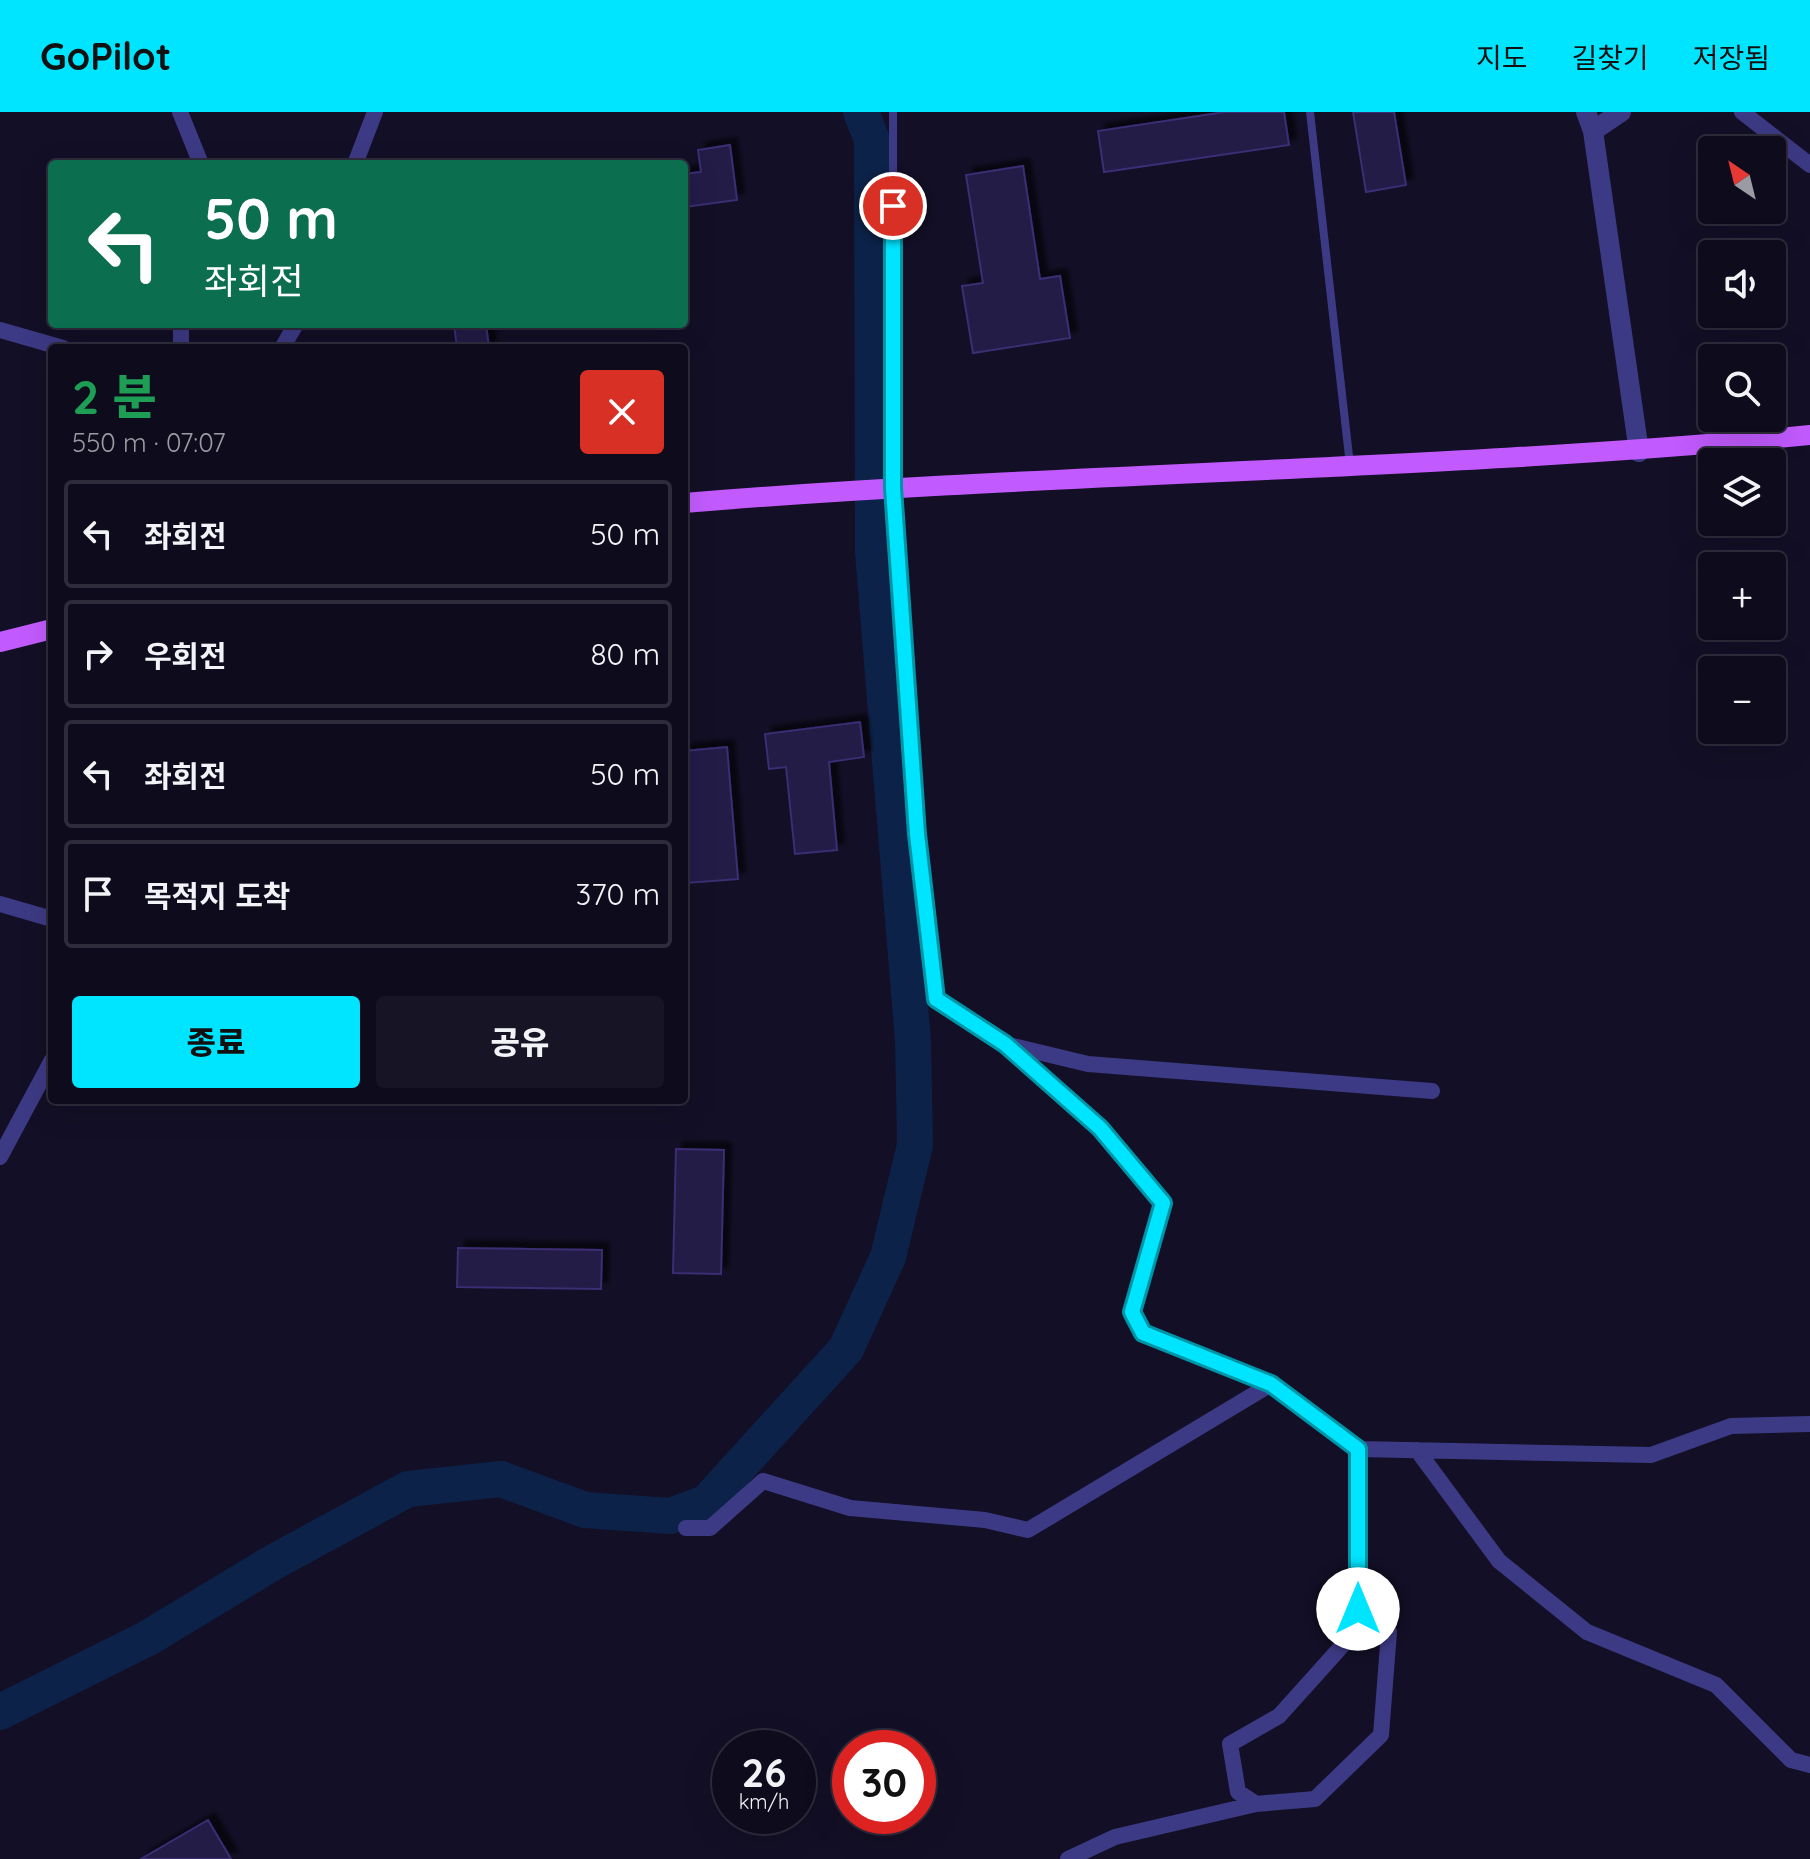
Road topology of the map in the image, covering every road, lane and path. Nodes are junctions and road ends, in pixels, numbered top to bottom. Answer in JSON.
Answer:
{"nodes":[{"id":1,"x":180,"y":112,"type":"edge"},
{"id":2,"x":375,"y":112,"type":"edge"},
{"id":3,"x":893,"y":112,"type":"edge"},
{"id":4,"x":1310,"y":112,"type":"edge"},
{"id":5,"x":1621,"y":112,"type":"edge"},
{"id":6,"x":1742,"y":112,"type":"edge"},
{"id":7,"x":1590,"y":122,"type":"edge"},
{"id":8,"x":199,"y":160,"type":"edge"},
{"id":9,"x":357,"y":160,"type":"edge"},
{"id":10,"x":1810,"y":165,"type":"edge"},
{"id":11,"x":0,"y":330,"type":"edge"},
{"id":12,"x":49,"y":344,"type":"edge"},
{"id":13,"x":1810,"y":435,"type":"edge"},
{"id":14,"x":1639,"y":452,"type":"junction"},
{"id":15,"x":1350,"y":466,"type":"junction"},
{"id":16,"x":892,"y":489,"type":"junction"},
{"id":17,"x":688,"y":503,"type":"edge"},
{"id":18,"x":48,"y":630,"type":"edge"},
{"id":19,"x":0,"y":642,"type":"edge"},
{"id":20,"x":0,"y":904,"type":"edge"},
{"id":21,"x":48,"y":918,"type":"edge"},
{"id":22,"x":1005,"y":1044,"type":"junction"},
{"id":23,"x":48,"y":1067,"type":"edge"},
{"id":24,"x":1432,"y":1091,"type":"dead end"},
{"id":25,"x":0,"y":1157,"type":"edge"},
{"id":26,"x":1271,"y":1384,"type":"junction"},
{"id":27,"x":1810,"y":1424,"type":"edge"},
{"id":28,"x":1358,"y":1449,"type":"junction"},
{"id":29,"x":1417,"y":1450,"type":"junction"},
{"id":30,"x":686,"y":1528,"type":"dead end"},
{"id":31,"x":1368,"y":1617,"type":"junction"},
{"id":32,"x":1810,"y":1765,"type":"edge"},
{"id":33,"x":1256,"y":1804,"type":"junction"},
{"id":34,"x":1068,"y":1859,"type":"edge"}],
"edges":[{"from":1,"to":8,"type":"street"},
{"from":2,"to":9,"type":"street"},
{"from":3,"to":16,"type":"lane"},
{"from":4,"to":15,"type":"lane"},
{"from":5,"to":7,"type":"street"},
{"from":6,"to":10,"type":"street"},
{"from":7,"to":14,"type":"street"},
{"from":11,"to":12,"type":"street"},
{"from":13,"to":14,"type":"main road"},
{"from":14,"to":15,"type":"main road"},
{"from":15,"to":16,"type":"main road"},
{"from":16,"to":17,"type":"main road"},
{"from":16,"to":22,"type":"street"},
{"from":18,"to":19,"type":"main road"},
{"from":20,"to":21,"type":"street"},
{"from":22,"to":24,"type":"street"},
{"from":22,"to":26,"type":"street"},
{"from":23,"to":25,"type":"street"},
{"from":26,"to":28,"type":"street"},
{"from":26,"to":30,"type":"street"},
{"from":27,"to":29,"type":"street"},
{"from":28,"to":29,"type":"street"},
{"from":28,"to":31,"type":"street"},
{"from":29,"to":32,"type":"street"},
{"from":31,"to":33,"type":"street"},
{"from":31,"to":33,"type":"street"},
{"from":33,"to":34,"type":"street"}]}
